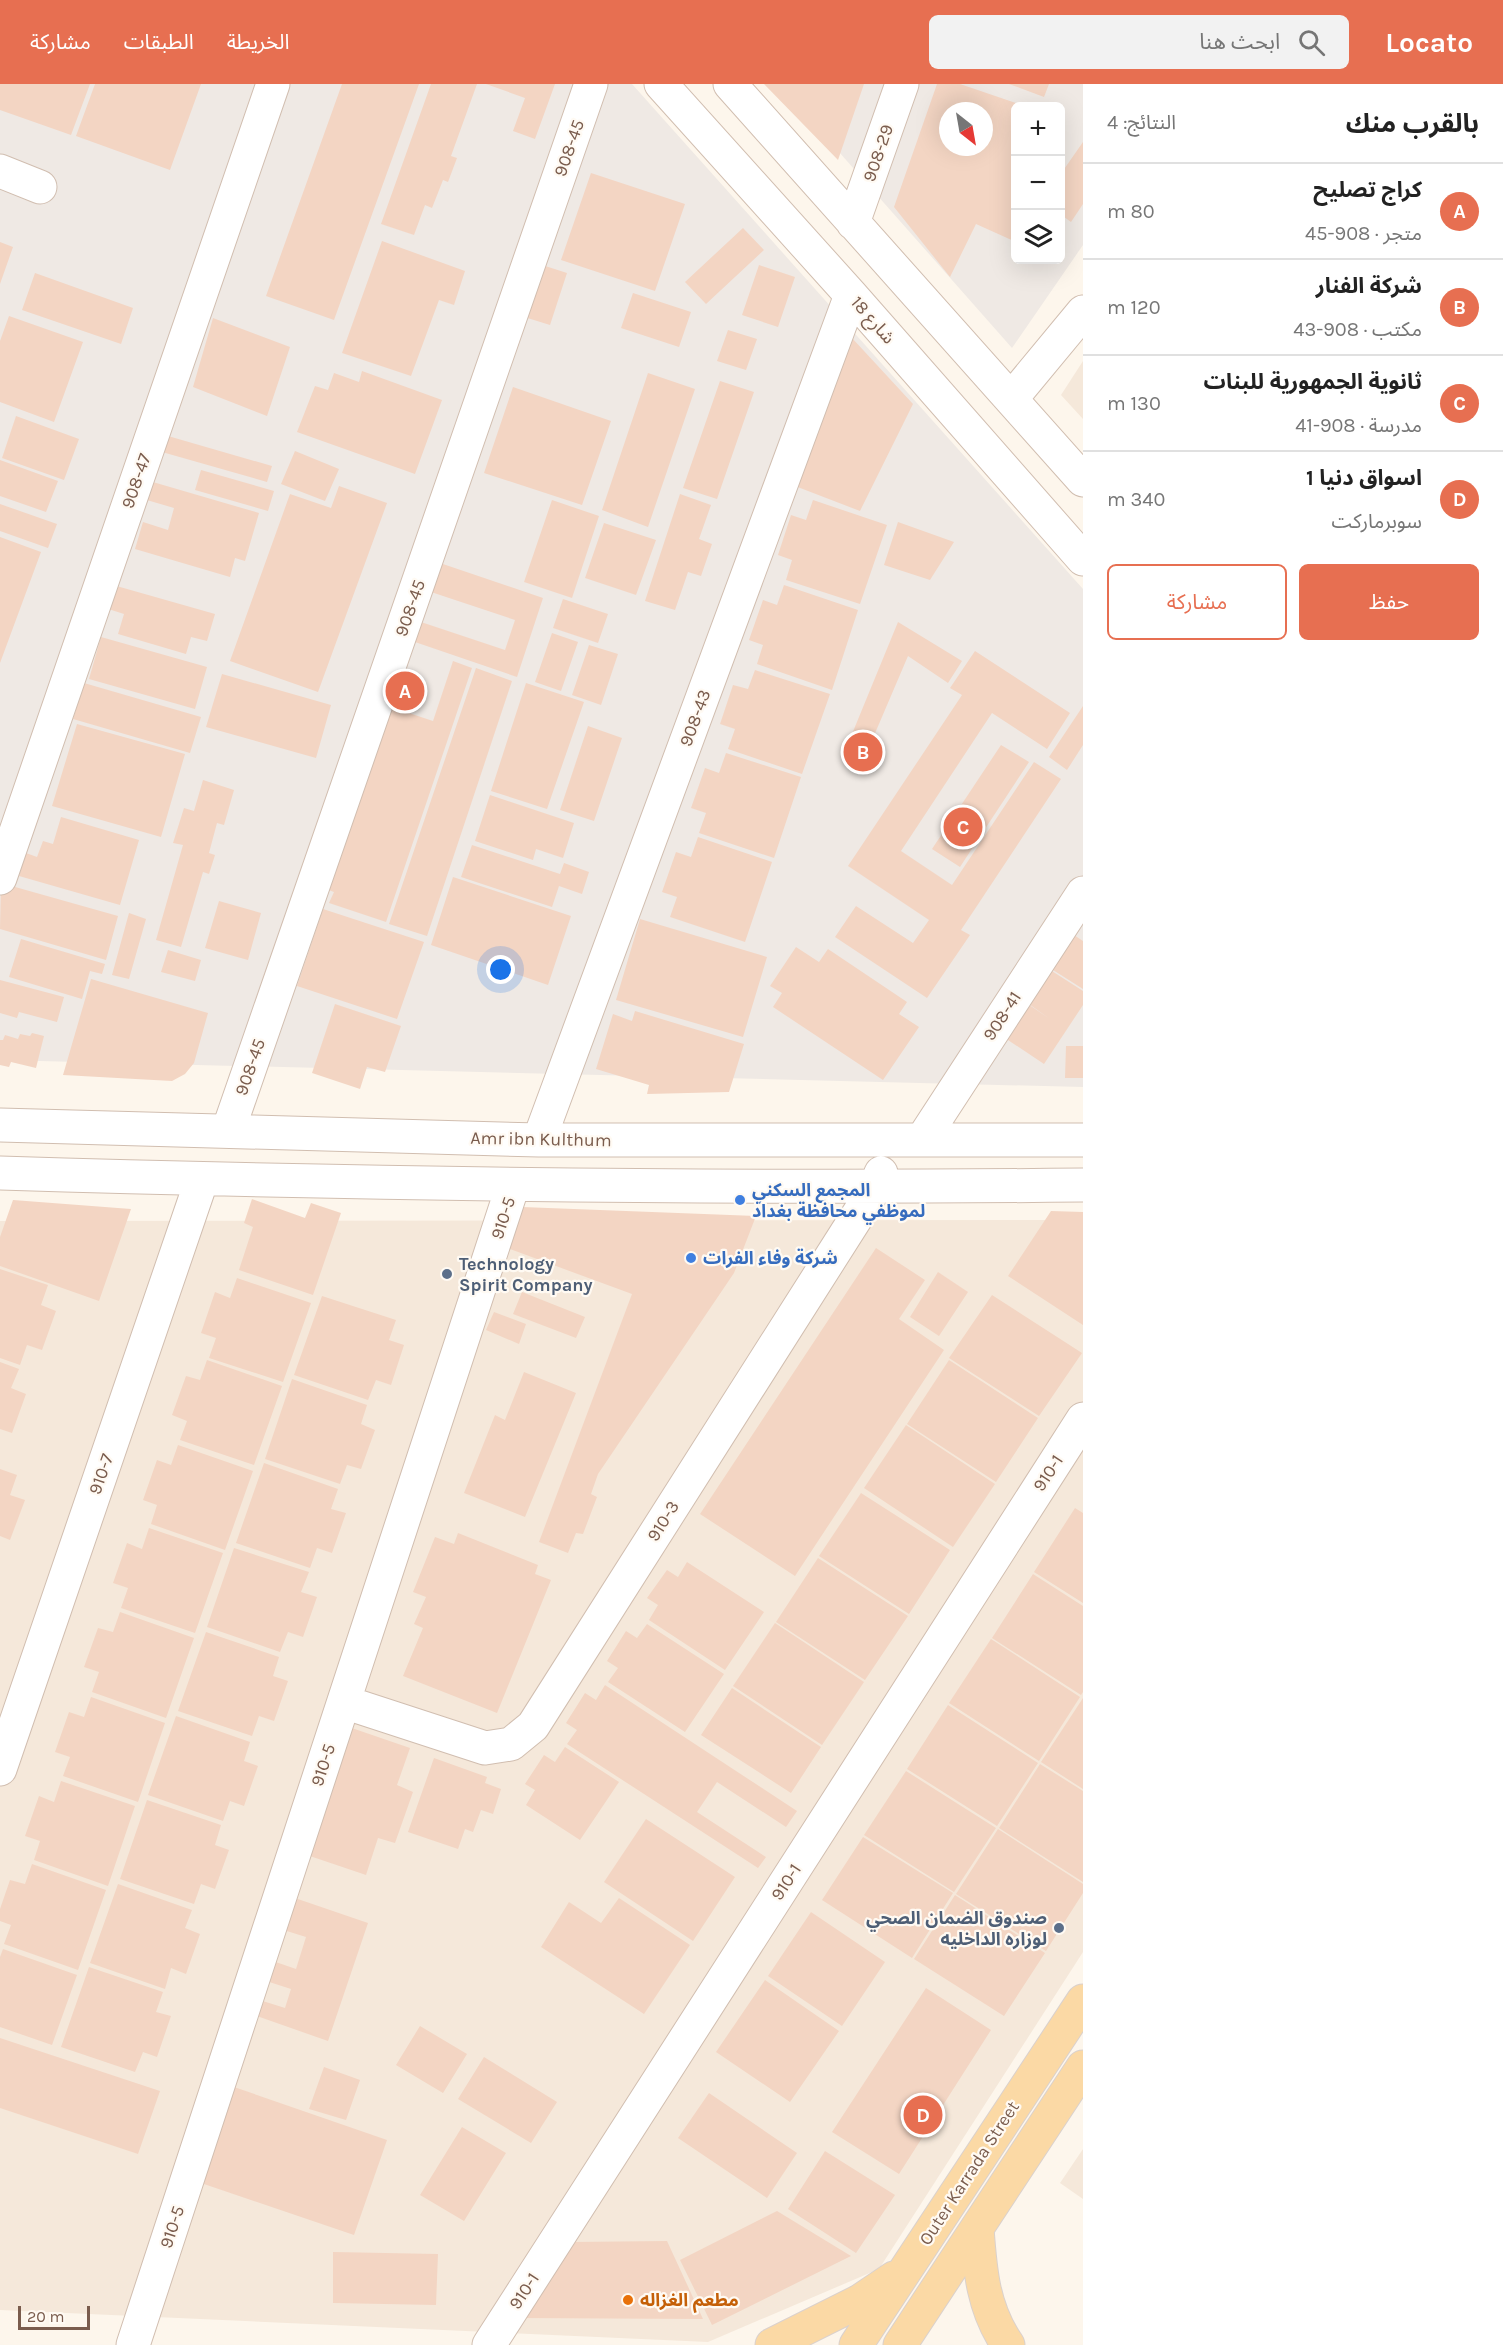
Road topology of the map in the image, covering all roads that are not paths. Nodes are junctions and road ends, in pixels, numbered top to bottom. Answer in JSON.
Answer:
{"nodes":[{"id":1,"x":273,"y":84,"type":"edge"},
{"id":2,"x":591,"y":84,"type":"edge"},
{"id":3,"x":661,"y":84,"type":"edge"},
{"id":4,"x":730,"y":84,"type":"edge"},
{"id":5,"x":902,"y":84,"type":"edge"},
{"id":6,"x":0,"y":171,"type":"edge"},
{"id":7,"x":40,"y":187,"type":"dead end"},
{"id":8,"x":854,"y":223,"type":"junction"},
{"id":9,"x":851,"y":295,"type":"junction"},
{"id":10,"x":1083,"y":312,"type":"edge"},
{"id":11,"x":1016,"y":404,"type":"junction"},
{"id":12,"x":982,"y":444,"type":"junction"},
{"id":13,"x":1083,"y":480,"type":"edge"},
{"id":14,"x":1083,"y":559,"type":"edge"},
{"id":15,"x":0,"y":878,"type":"edge"},
{"id":16,"x":1083,"y":893,"type":"edge"},
{"id":17,"x":0,"y":1125,"type":"edge"},
{"id":18,"x":228,"y":1131,"type":"junction"},
{"id":19,"x":539,"y":1140,"type":"junction"},
{"id":20,"x":908,"y":1140,"type":"junction"},
{"id":21,"x":1083,"y":1140,"type":"edge"},
{"id":22,"x":0,"y":1173,"type":"edge"},
{"id":23,"x":202,"y":1179,"type":"junction"},
{"id":24,"x":513,"y":1185,"type":"junction"},
{"id":25,"x":1083,"y":1185,"type":"edge"},
{"id":26,"x":875,"y":1188,"type":"junction"},
{"id":27,"x":1083,"y":1419,"type":"edge"},
{"id":28,"x":344,"y":1702,"type":"junction"},
{"id":29,"x":0,"y":1769,"type":"edge"},
{"id":30,"x":1083,"y":2001,"type":"edge"},
{"id":31,"x":1083,"y":2067,"type":"edge"},
{"id":32,"x":977,"y":2228,"type":"junction"},
{"id":33,"x":912,"y":2259,"type":"junction"},
{"id":34,"x":133,"y":2345,"type":"edge"},
{"id":35,"x":489,"y":2345,"type":"edge"},
{"id":36,"x":772,"y":2345,"type":"edge"},
{"id":37,"x":856,"y":2345,"type":"edge"},
{"id":38,"x":900,"y":2345,"type":"edge"},
{"id":39,"x":1008,"y":2345,"type":"edge"}],
"edges":[{"from":1,"to":15,"type":"street","name":"908-47"},
{"from":2,"to":18,"type":"street","name":"908-45"},
{"from":3,"to":9,"type":"street","name":"شارع 18"},
{"from":4,"to":8,"type":"street"},
{"from":5,"to":8,"type":"street","name":"908-29"},
{"from":6,"to":7,"type":"street"},
{"from":8,"to":11,"type":"street"},
{"from":9,"to":12,"type":"street","name":"شارع 18"},
{"from":9,"to":19,"type":"street","name":"908-43"},
{"from":10,"to":11,"type":"street"},
{"from":11,"to":12,"type":"street"},
{"from":11,"to":13,"type":"street"},
{"from":12,"to":14,"type":"street","name":"شارع 18"},
{"from":16,"to":20,"type":"street","name":"908-41"},
{"from":17,"to":18,"type":"street","name":"Amr ibn Kulthum"},
{"from":18,"to":19,"type":"street","name":"Amr ibn Kulthum"},
{"from":19,"to":20,"type":"street","name":"Amr ibn Kulthum"},
{"from":20,"to":21,"type":"street","name":"Amr ibn Kulthum"},
{"from":20,"to":26,"type":"street","name":"910-3"},
{"from":22,"to":23,"type":"street"},
{"from":23,"to":24,"type":"street"},
{"from":23,"to":29,"type":"street","name":"910-7"},
{"from":24,"to":26,"type":"street"},
{"from":24,"to":28,"type":"street","name":"910-5"},
{"from":25,"to":26,"type":"street"},
{"from":26,"to":28,"type":"street","name":"910-3"},
{"from":27,"to":35,"type":"street","name":"910-1"},
{"from":28,"to":34,"type":"street","name":"910-5"},
{"from":30,"to":33,"type":"main road","name":"Outer Karrada Street"},
{"from":31,"to":32,"type":"main road","name":"Outer Karrada Street"},
{"from":32,"to":38,"type":"main road","name":"Outer Karrada Street"},
{"from":32,"to":39,"type":"main road"},
{"from":33,"to":36,"type":"main road"},
{"from":33,"to":37,"type":"main road","name":"Outer Karrada Street"}]}
